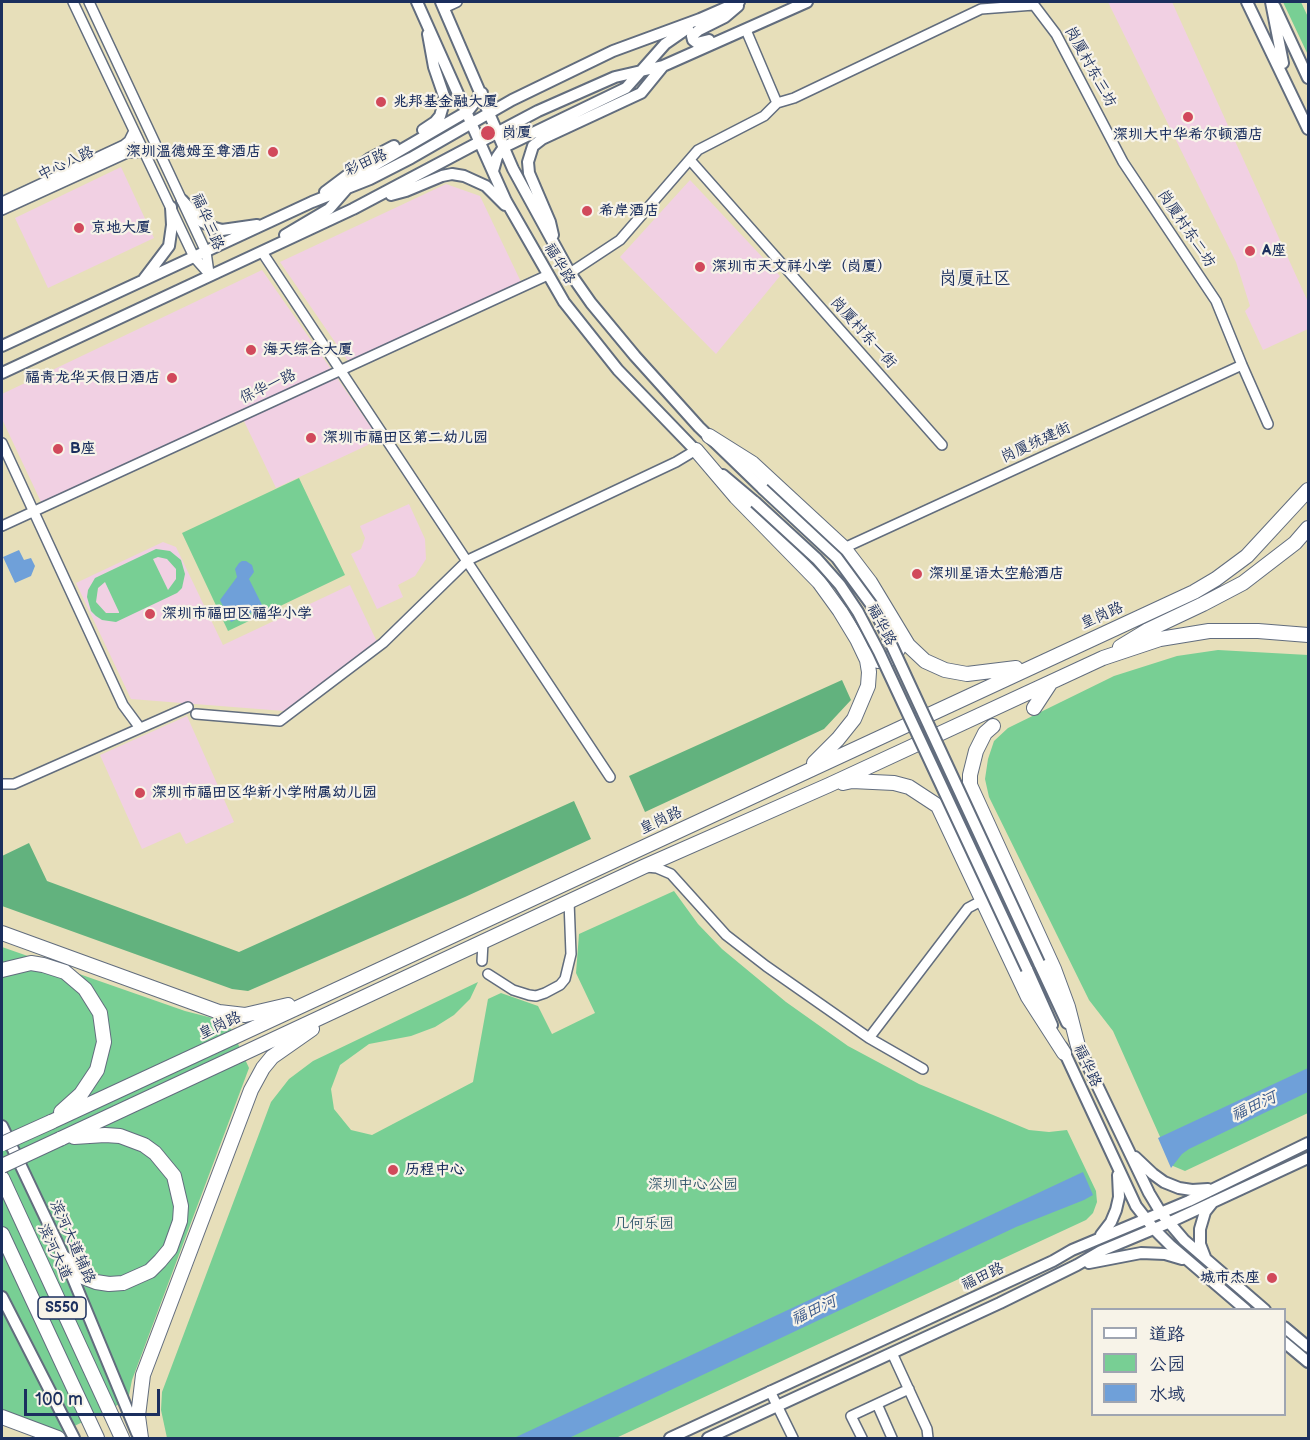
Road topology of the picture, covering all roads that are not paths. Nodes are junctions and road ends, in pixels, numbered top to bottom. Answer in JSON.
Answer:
{"nodes":[{"id":1,"x":73,"y":2,"type":"edge"},
{"id":2,"x":89,"y":2,"type":"edge"},
{"id":3,"x":417,"y":2,"type":"edge"},
{"id":4,"x":457,"y":2,"type":"edge"},
{"id":5,"x":741,"y":2,"type":"edge"},
{"id":6,"x":807,"y":2,"type":"edge"},
{"id":7,"x":1247,"y":2,"type":"edge"},
{"id":8,"x":1272,"y":2,"type":"edge"},
{"id":9,"x":442,"y":5,"type":"edge"},
{"id":10,"x":979,"y":5,"type":"edge"},
{"id":11,"x":700,"y":19,"type":"junction"},
{"id":12,"x":427,"y":22,"type":"junction"},
{"id":13,"x":746,"y":30,"type":"junction"},
{"id":14,"x":724,"y":39,"type":"junction"},
{"id":15,"x":663,"y":66,"type":"junction"},
{"id":16,"x":642,"y":70,"type":"junction"},
{"id":17,"x":1308,"y":78,"type":"edge"},
{"id":18,"x":1291,"y":92,"type":"junction"},
{"id":19,"x":482,"y":93,"type":"junction"},
{"id":20,"x":777,"y":104,"type":"junction"},
{"id":21,"x":468,"y":111,"type":"junction"},
{"id":22,"x":490,"y":112,"type":"junction"},
{"id":23,"x":473,"y":123,"type":"junction"},
{"id":24,"x":1308,"y":129,"type":"edge"},
{"id":25,"x":498,"y":131,"type":"junction"},
{"id":26,"x":134,"y":132,"type":"junction"},
{"id":27,"x":481,"y":140,"type":"junction"},
{"id":28,"x":504,"y":147,"type":"junction"},
{"id":29,"x":144,"y":152,"type":"junction"},
{"id":30,"x":690,"y":160,"type":"junction"},
{"id":31,"x":1123,"y":162,"type":"joint"},
{"id":32,"x":493,"y":171,"type":"junction"},
{"id":33,"x":345,"y":189,"type":"junction"},
{"id":34,"x":373,"y":199,"type":"junction"},
{"id":35,"x":182,"y":200,"type":"junction"},
{"id":36,"x":2,"y":202,"type":"edge"},
{"id":37,"x":312,"y":202,"type":"junction"},
{"id":38,"x":171,"y":207,"type":"junction"},
{"id":39,"x":2,"y":210,"type":"edge"},
{"id":40,"x":515,"y":218,"type":"junction"},
{"id":41,"x":263,"y":225,"type":"junction"},
{"id":42,"x":275,"y":246,"type":"junction"},
{"id":43,"x":556,"y":250,"type":"junction"},
{"id":44,"x":206,"y":252,"type":"junction"},
{"id":45,"x":262,"y":252,"type":"junction"},
{"id":46,"x":194,"y":257,"type":"junction"},
{"id":47,"x":570,"y":273,"type":"junction"},
{"id":48,"x":210,"y":275,"type":"junction"},
{"id":49,"x":548,"y":275,"type":"junction"},
{"id":50,"x":141,"y":281,"type":"junction"},
{"id":51,"x":2,"y":346,"type":"edge"},
{"id":52,"x":1242,"y":365,"type":"junction"},
{"id":53,"x":341,"y":370,"type":"junction"},
{"id":54,"x":2,"y":373,"type":"edge"},
{"id":55,"x":1268,"y":424,"type":"dead end"},
{"id":56,"x":709,"y":436,"type":"junction"},
{"id":57,"x":2,"y":443,"type":"edge"},
{"id":58,"x":942,"y":446,"type":"dead end"},
{"id":59,"x":696,"y":450,"type":"junction"},
{"id":60,"x":1308,"y":490,"type":"edge"},
{"id":61,"x":34,"y":512,"type":"junction"},
{"id":62,"x":2,"y":526,"type":"edge"},
{"id":63,"x":1308,"y":528,"type":"edge"},
{"id":64,"x":844,"y":548,"type":"junction"},
{"id":65,"x":468,"y":560,"type":"junction"},
{"id":66,"x":900,"y":632,"type":"junction"},
{"id":67,"x":1304,"y":635,"type":"edge"},
{"id":68,"x":863,"y":651,"type":"junction"},
{"id":69,"x":1103,"y":658,"type":"junction"},
{"id":70,"x":1036,"y":664,"type":"junction"},
{"id":71,"x":1051,"y":682,"type":"junction"},
{"id":72,"x":188,"y":707,"type":"dead end"},
{"id":73,"x":1034,"y":708,"type":"dead end"},
{"id":74,"x":196,"y":714,"type":"dead end"},
{"id":75,"x":993,"y":726,"type":"dead end"},
{"id":76,"x":140,"y":728,"type":"junction"},
{"id":77,"x":806,"y":771,"type":"junction"},
{"id":78,"x":610,"y":777,"type":"dead end"},
{"id":79,"x":2,"y":784,"type":"edge"},
{"id":80,"x":829,"y":785,"type":"junction"},
{"id":81,"x":980,"y":807,"type":"junction"},
{"id":82,"x":945,"y":819,"type":"junction"},
{"id":83,"x":643,"y":867,"type":"junction"},
{"id":84,"x":983,"y":900,"type":"junction"},
{"id":85,"x":569,"y":902,"type":"junction"},
{"id":86,"x":2,"y":933,"type":"edge"},
{"id":87,"x":2,"y":970,"type":"edge"},
{"id":88,"x":488,"y":974,"type":"dead end"},
{"id":89,"x":344,"y":987,"type":"junction"},
{"id":90,"x":336,"y":1010,"type":"junction"},
{"id":91,"x":869,"y":1038,"type":"junction"},
{"id":92,"x":1078,"y":1046,"type":"junction"},
{"id":93,"x":1064,"y":1053,"type":"junction"},
{"id":94,"x":923,"y":1069,"type":"dead end"},
{"id":95,"x":51,"y":1122,"type":"junction"},
{"id":96,"x":2,"y":1126,"type":"edge"},
{"id":97,"x":60,"y":1139,"type":"junction"},
{"id":98,"x":1308,"y":1143,"type":"edge"},
{"id":99,"x":2,"y":1144,"type":"edge"},
{"id":100,"x":1127,"y":1148,"type":"junction"},
{"id":101,"x":1308,"y":1158,"type":"edge"},
{"id":102,"x":1117,"y":1165,"type":"junction"},
{"id":103,"x":2,"y":1166,"type":"edge"},
{"id":104,"x":2,"y":1178,"type":"edge"},
{"id":105,"x":1220,"y":1187,"type":"junction"},
{"id":106,"x":1215,"y":1201,"type":"junction"},
{"id":107,"x":1161,"y":1212,"type":"junction"},
{"id":108,"x":1145,"y":1218,"type":"junction"},
{"id":109,"x":1168,"y":1223,"type":"junction"},
{"id":110,"x":1154,"y":1229,"type":"junction"},
{"id":111,"x":2,"y":1234,"type":"edge"},
{"id":112,"x":1099,"y":1238,"type":"junction"},
{"id":113,"x":64,"y":1260,"type":"junction"},
{"id":114,"x":1207,"y":1260,"type":"junction"},
{"id":115,"x":1192,"y":1264,"type":"junction"},
{"id":116,"x":1077,"y":1265,"type":"junction"},
{"id":117,"x":2,"y":1297,"type":"edge"},
{"id":118,"x":1244,"y":1308,"type":"edge"},
{"id":119,"x":1263,"y":1308,"type":"edge"},
{"id":120,"x":1286,"y":1329,"type":"edge"},
{"id":121,"x":1286,"y":1344,"type":"edge"},
{"id":122,"x":1308,"y":1347,"type":"edge"},
{"id":123,"x":892,"y":1353,"type":"junction"},
{"id":124,"x":1308,"y":1362,"type":"edge"},
{"id":125,"x":909,"y":1389,"type":"junction"},
{"id":126,"x":770,"y":1391,"type":"junction"},
{"id":127,"x":877,"y":1404,"type":"junction"},
{"id":128,"x":777,"y":1405,"type":"junction"},
{"id":129,"x":2,"y":1417,"type":"edge"},
{"id":130,"x":58,"y":1438,"type":"edge"},
{"id":131,"x":74,"y":1438,"type":"edge"},
{"id":132,"x":97,"y":1438,"type":"edge"},
{"id":133,"x":122,"y":1438,"type":"edge"},
{"id":134,"x":140,"y":1438,"type":"edge"},
{"id":135,"x":670,"y":1438,"type":"edge"},
{"id":136,"x":708,"y":1438,"type":"edge"},
{"id":137,"x":793,"y":1438,"type":"edge"},
{"id":138,"x":862,"y":1438,"type":"edge"},
{"id":139,"x":892,"y":1438,"type":"edge"},
{"id":140,"x":928,"y":1438,"type":"edge"}],
"edges":[{"from":1,"to":26,"type":"street","name":"福华三路"},
{"from":2,"to":35,"type":"street","name":"福华三路"},
{"from":3,"to":12,"type":"main road","name":"福华路"},
{"from":4,"to":9,"type":"street"},
{"from":5,"to":11,"type":"main road","name":"彩田路"},
{"from":5,"to":14,"type":"main road"},
{"from":6,"to":13,"type":"main road"},
{"from":7,"to":18,"type":"main road"},
{"from":8,"to":17,"type":"main road"},
{"from":8,"to":18,"type":"main road"},
{"from":9,"to":19,"type":"main road","name":"福华路"},
{"from":10,"to":20,"type":"street"},
{"from":10,"to":31,"type":"street","name":"岗厦村东三坊"},
{"from":11,"to":16,"type":"main road"},
{"from":11,"to":22,"type":"main road","name":"彩田路"},
{"from":12,"to":21,"type":"main road","name":"福华路"},
{"from":12,"to":37,"type":"main road"},
{"from":13,"to":14,"type":"main road"},
{"from":13,"to":20,"type":"street"},
{"from":14,"to":15,"type":"main road"},
{"from":15,"to":16,"type":"main road"},
{"from":15,"to":43,"type":"main road"},
{"from":16,"to":25,"type":"main road"},
{"from":16,"to":28,"type":"main road"},
{"from":18,"to":24,"type":"main road"},
{"from":19,"to":21,"type":"main road"},
{"from":19,"to":22,"type":"main road","name":"福华路"},
{"from":20,"to":30,"type":"street"},
{"from":21,"to":23,"type":"main road","name":"福华路"},
{"from":21,"to":33,"type":"main road"},
{"from":22,"to":23,"type":"main road","name":"彩田路"},
{"from":22,"to":25,"type":"main road","name":"福华路"},
{"from":23,"to":27,"type":"main road","name":"福华路"},
{"from":23,"to":33,"type":"main road","name":"彩田路"},
{"from":25,"to":27,"type":"main road"},
{"from":25,"to":28,"type":"main road","name":"福华路"},
{"from":26,"to":29,"type":"street","name":"福华三路"},
{"from":26,"to":36,"type":"street","name":"中心八路"},
{"from":27,"to":32,"type":"main road","name":"福华路"},
{"from":27,"to":34,"type":"main road"},
{"from":28,"to":32,"type":"main road"},
{"from":28,"to":43,"type":"main road","name":"福华路"},
{"from":29,"to":38,"type":"street","name":"福华三路"},
{"from":29,"to":39,"type":"street","name":"中心八路"},
{"from":30,"to":47,"type":"street"},
{"from":30,"to":58,"type":"street","name":"岗厦村东一街"},
{"from":31,"to":52,"type":"street","name":"岗厦村东二坊"},
{"from":32,"to":40,"type":"main road","name":"福华路"},
{"from":33,"to":37,"type":"main road","name":"彩田路"},
{"from":33,"to":42,"type":"main road"},
{"from":34,"to":40,"type":"main road"},
{"from":34,"to":42,"type":"main road"},
{"from":35,"to":41,"type":"main road"},
{"from":35,"to":44,"type":"street","name":"福华三路"},
{"from":37,"to":41,"type":"main road","name":"彩田路"},
{"from":38,"to":46,"type":"street","name":"福华三路"},
{"from":38,"to":50,"type":"main road"},
{"from":40,"to":49,"type":"main road","name":"福华路"},
{"from":41,"to":44,"type":"main road","name":"彩田路"},
{"from":42,"to":45,"type":"main road"},
{"from":43,"to":47,"type":"main road","name":"福华路"},
{"from":44,"to":46,"type":"main road","name":"彩田路"},
{"from":44,"to":48,"type":"street","name":"福华三路"},
{"from":45,"to":48,"type":"main road"},
{"from":45,"to":53,"type":"street"},
{"from":46,"to":48,"type":"street","name":"福华三路"},
{"from":46,"to":50,"type":"main road","name":"彩田路"},
{"from":47,"to":56,"type":"main road","name":"福华路"},
{"from":48,"to":54,"type":"main road"},
{"from":49,"to":53,"type":"street","name":"保华一路"},
{"from":49,"to":59,"type":"main road","name":"福华路"},
{"from":50,"to":51,"type":"main road","name":"彩田路"},
{"from":52,"to":55,"type":"street","name":"岗厦村东二坊"},
{"from":52,"to":64,"type":"street","name":"岗厦统建街"},
{"from":53,"to":61,"type":"street","name":"保华一路"},
{"from":53,"to":65,"type":"street"},
{"from":56,"to":64,"type":"highway"},
{"from":56,"to":92,"type":"main road","name":"福华路","bridge":true},
{"from":57,"to":61,"type":"street"},
{"from":59,"to":65,"type":"street"},
{"from":59,"to":68,"type":"highway"},
{"from":59,"to":93,"type":"main road","name":"福华路","bridge":true},
{"from":60,"to":70,"type":"highway","name":"皇岗路"},
{"from":61,"to":62,"type":"street","name":"保华一路"},
{"from":61,"to":76,"type":"street"},
{"from":63,"to":69,"type":"highway"},
{"from":64,"to":66,"type":"highway"},
{"from":65,"to":74,"type":"street"},
{"from":65,"to":78,"type":"street"},
{"from":66,"to":68,"type":"highway"},
{"from":66,"to":70,"type":"highway"},
{"from":67,"to":69,"type":"highway"},
{"from":68,"to":77,"type":"highway"},
{"from":69,"to":71,"type":"highway"},
{"from":70,"to":77,"type":"highway","name":"皇岗路"},
{"from":71,"to":73,"type":"highway"},
{"from":71,"to":80,"type":"highway"},
{"from":72,"to":76,"type":"street"},
{"from":75,"to":81,"type":"highway"},
{"from":76,"to":79,"type":"street"},
{"from":77,"to":89,"type":"highway","name":"皇岗路"},
{"from":80,"to":82,"type":"highway"},
{"from":80,"to":83,"type":"highway"},
{"from":81,"to":82,"type":"highway"},
{"from":81,"to":92,"type":"highway"},
{"from":82,"to":84,"type":"highway"},
{"from":83,"to":85,"type":"highway"},
{"from":83,"to":91,"type":"street"},
{"from":84,"to":91,"type":"street"},
{"from":84,"to":93,"type":"highway"},
{"from":85,"to":88,"type":"street"},
{"from":85,"to":90,"type":"highway"},
{"from":86,"to":89,"type":"highway"},
{"from":87,"to":95,"type":"highway"},
{"from":89,"to":95,"type":"highway","name":"皇岗路"},
{"from":90,"to":97,"type":"highway"},
{"from":90,"to":134,"type":"highway"},
{"from":91,"to":94,"type":"street"},
{"from":92,"to":100,"type":"main road","name":"福华路"},
{"from":93,"to":102,"type":"main road","name":"福华路"},
{"from":95,"to":99,"type":"highway","name":"皇岗路","bridge":true},
{"from":96,"to":113,"type":"main road","name":"滨河大道辅路"},
{"from":97,"to":103,"type":"highway","bridge":true},
{"from":97,"to":113,"type":"highway"},
{"from":98,"to":105,"type":"main road","name":"福田路"},
{"from":100,"to":105,"type":"main road"},
{"from":100,"to":107,"type":"main road","name":"福华路"},
{"from":101,"to":106,"type":"main road","name":"福田路"},
{"from":102,"to":108,"type":"main road","name":"福华路"},
{"from":102,"to":112,"type":"main road"},
{"from":104,"to":133,"type":"highway","name":"滨河大道","number":"S550"},
{"from":105,"to":107,"type":"main road","name":"福田路"},
{"from":106,"to":109,"type":"main road","name":"福田路"},
{"from":106,"to":114,"type":"main road"},
{"from":107,"to":108,"type":"main road","name":"福田路"},
{"from":107,"to":109,"type":"main road","name":"福华路"},
{"from":108,"to":110,"type":"main road","name":"福华路"},
{"from":108,"to":112,"type":"main road","name":"福田路"},
{"from":109,"to":110,"type":"main road","name":"福田路"},
{"from":109,"to":114,"type":"main road","name":"福华路"},
{"from":110,"to":115,"type":"main road","name":"福华路"},
{"from":110,"to":116,"type":"main road","name":"福田路"},
{"from":111,"to":132,"type":"highway","number":"S550"},
{"from":112,"to":126,"type":"main road","name":"福田路"},
{"from":113,"to":134,"type":"main road","name":"滨河大道辅路"},
{"from":114,"to":119,"type":"main road","name":"福华路"},
{"from":115,"to":116,"type":"main road"},
{"from":115,"to":118,"type":"main road","name":"福华路"},
{"from":116,"to":123,"type":"main road","name":"福田路"},
{"from":117,"to":131,"type":"main road"},
{"from":120,"to":122,"type":"main road"},
{"from":121,"to":124,"type":"main road"},
{"from":123,"to":125,"type":"street"},
{"from":123,"to":128,"type":"main road","name":"福田路"},
{"from":125,"to":127,"type":"street"},
{"from":125,"to":140,"type":"street"},
{"from":126,"to":128,"type":"street"},
{"from":126,"to":135,"type":"main road","name":"福田路"},
{"from":127,"to":138,"type":"street"},
{"from":127,"to":139,"type":"street"},
{"from":128,"to":136,"type":"main road","name":"福田路"},
{"from":128,"to":137,"type":"street"},
{"from":129,"to":130,"type":"highway"}]}
